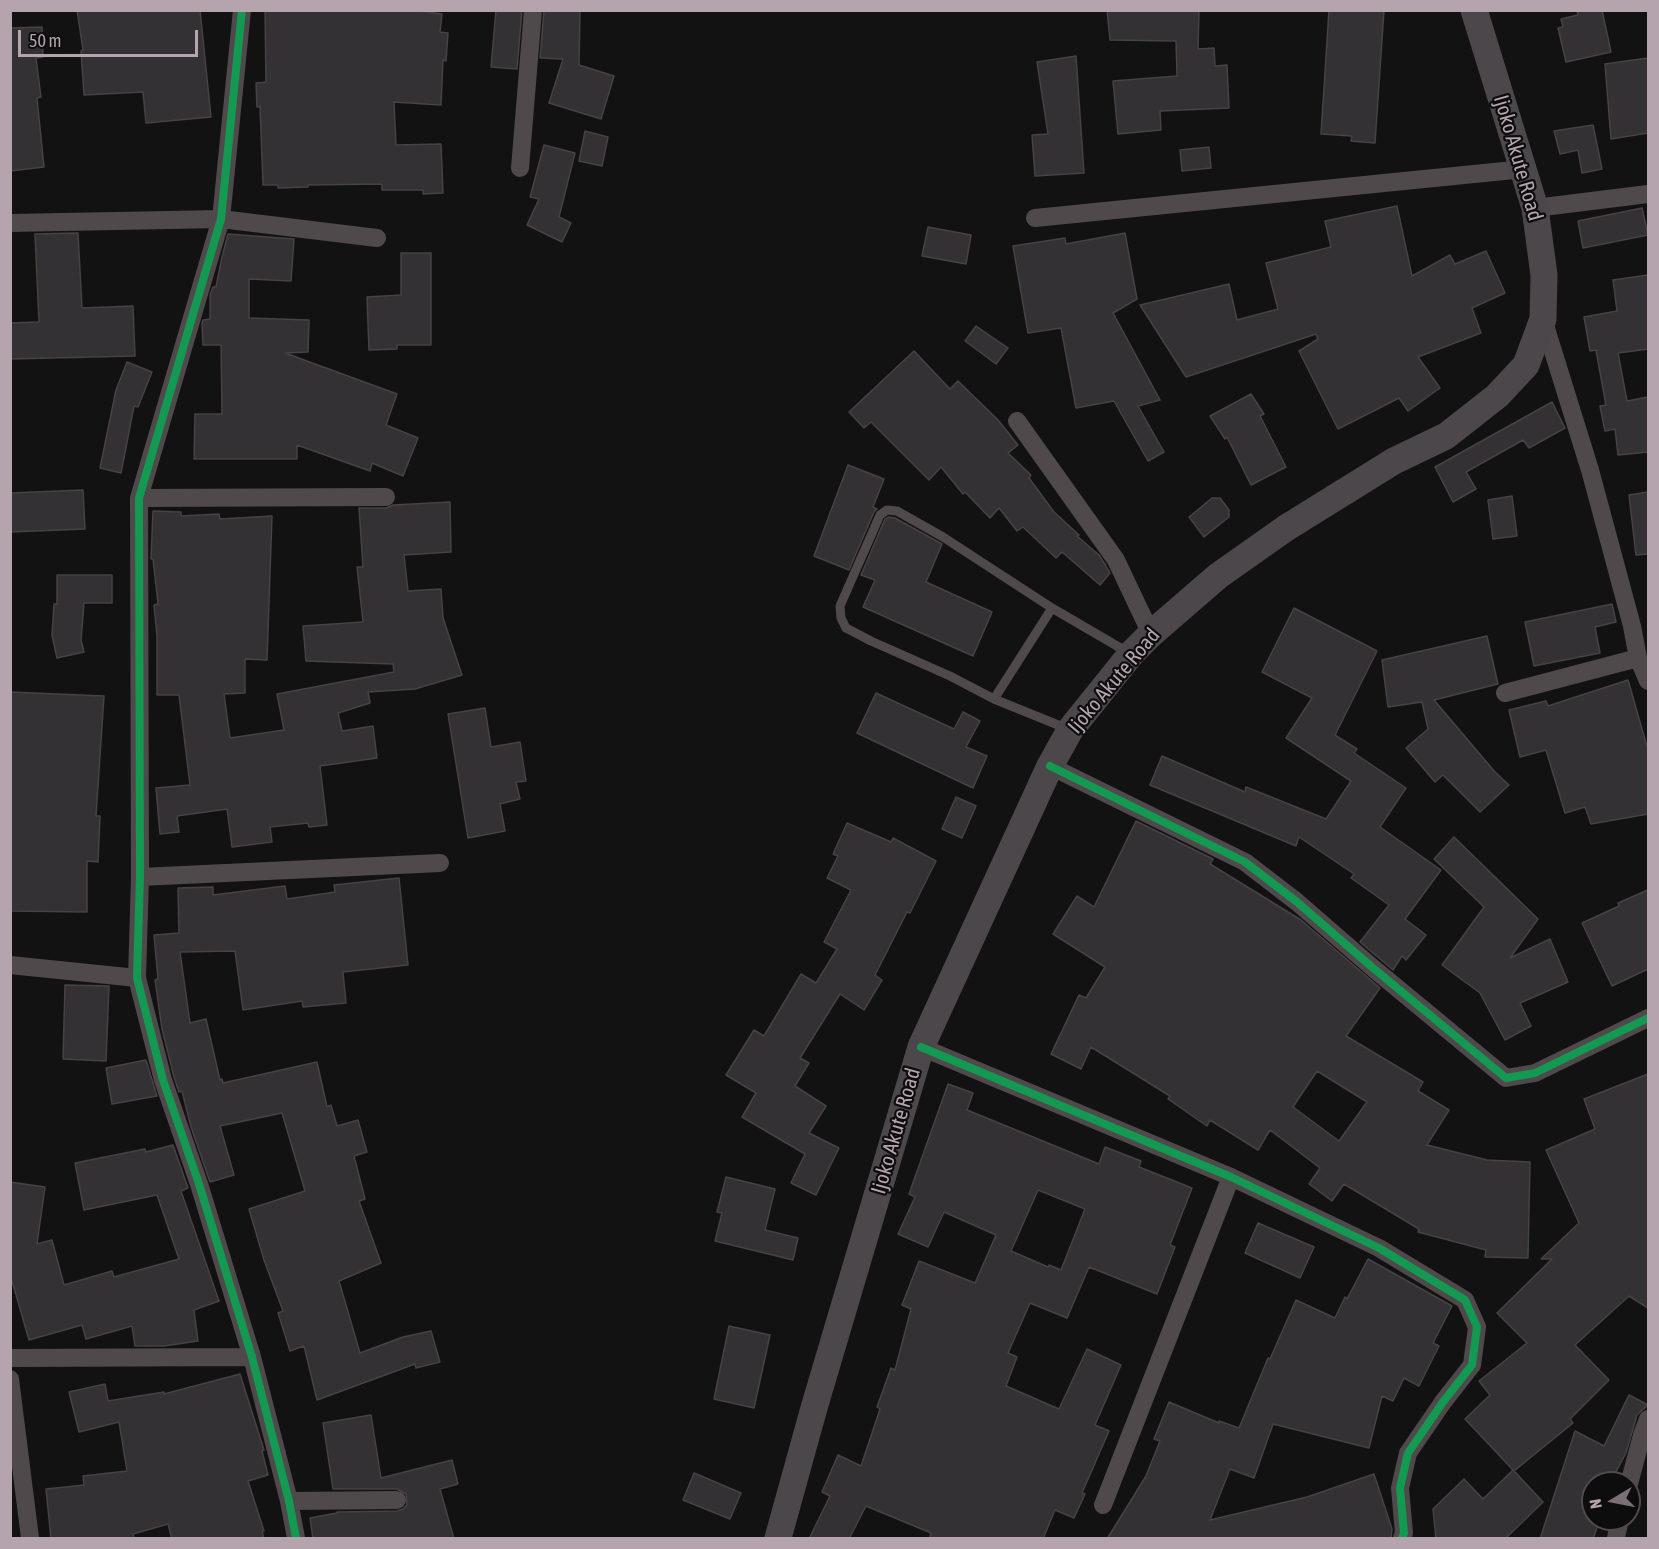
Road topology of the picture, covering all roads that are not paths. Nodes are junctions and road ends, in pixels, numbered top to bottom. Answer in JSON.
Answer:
{"nodes":[{"id":1,"x":242,"y":10,"type":"edge"},
{"id":2,"x":532,"y":10,"type":"edge"},
{"id":3,"x":1474,"y":10,"type":"edge"},
{"id":4,"x":520,"y":168,"type":"dead end"},
{"id":5,"x":1524,"y":168,"type":"junction"},
{"id":6,"x":1648,"y":194,"type":"edge"},
{"id":7,"x":1535,"y":208,"type":"junction"},
{"id":8,"x":1035,"y":218,"type":"dead end"},
{"id":9,"x":221,"y":219,"type":"junction"},
{"id":10,"x":10,"y":223,"type":"edge"},
{"id":11,"x":377,"y":238,"type":"dead end"},
{"id":12,"x":1543,"y":319,"type":"junction"},
{"id":13,"x":1017,"y":421,"type":"dead end"},
{"id":14,"x":386,"y":496,"type":"dead end"},
{"id":15,"x":139,"y":498,"type":"junction"},
{"id":16,"x":1052,"y":608,"type":"junction"},
{"id":17,"x":1640,"y":624,"type":"edge"},
{"id":18,"x":1151,"y":634,"type":"junction"},
{"id":19,"x":1131,"y":654,"type":"junction"},
{"id":20,"x":1638,"y":658,"type":"junction"},
{"id":21,"x":1648,"y":681,"type":"edge"},
{"id":22,"x":1505,"y":693,"type":"dead end"},
{"id":23,"x":994,"y":699,"type":"junction"},
{"id":24,"x":1070,"y":730,"type":"junction"},
{"id":25,"x":1050,"y":766,"type":"junction"},
{"id":26,"x":440,"y":863,"type":"dead end"},
{"id":27,"x":140,"y":877,"type":"junction"},
{"id":28,"x":10,"y":965,"type":"edge"},
{"id":29,"x":137,"y":978,"type":"junction"},
{"id":30,"x":1648,"y":1018,"type":"edge"},
{"id":31,"x":921,"y":1047,"type":"junction"},
{"id":32,"x":1231,"y":1177,"type":"junction"},
{"id":33,"x":252,"y":1357,"type":"junction"},
{"id":34,"x":10,"y":1358,"type":"edge"},
{"id":35,"x":10,"y":1379,"type":"edge"},
{"id":36,"x":1648,"y":1419,"type":"edge"},
{"id":37,"x":1633,"y":1471,"type":"edge"},
{"id":38,"x":397,"y":1500,"type":"dead end"},
{"id":39,"x":289,"y":1501,"type":"junction"},
{"id":40,"x":1103,"y":1505,"type":"dead end"},
{"id":41,"x":30,"y":1539,"type":"edge"},
{"id":42,"x":296,"y":1539,"type":"edge"},
{"id":43,"x":778,"y":1539,"type":"edge"},
{"id":44,"x":1402,"y":1539,"type":"edge"}],
"edges":[{"from":1,"to":9,"type":"street"},
{"from":2,"to":4,"type":"street"},
{"from":3,"to":5,"type":"main road","name":"Ijoko Akute Road"},
{"from":5,"to":7,"type":"main road","name":"Ijoko Akute Road"},
{"from":5,"to":8,"type":"street"},
{"from":6,"to":7,"type":"street"},
{"from":7,"to":12,"type":"main road","name":"Ijoko Akute Road"},
{"from":9,"to":10,"type":"street"},
{"from":9,"to":11,"type":"street"},
{"from":9,"to":15,"type":"street"},
{"from":12,"to":17,"type":"street"},
{"from":12,"to":18,"type":"main road","name":"Ijoko Akute Road"},
{"from":13,"to":18,"type":"street"},
{"from":14,"to":15,"type":"street"},
{"from":15,"to":27,"type":"street"},
{"from":16,"to":19,"type":"lane"},
{"from":16,"to":23,"type":"lane"},
{"from":16,"to":23,"type":"lane"},
{"from":17,"to":20,"type":"street"},
{"from":18,"to":19,"type":"main road","name":"Ijoko Akute Road"},
{"from":19,"to":24,"type":"main road","name":"Ijoko Akute Road"},
{"from":20,"to":21,"type":"street"},
{"from":20,"to":22,"type":"street"},
{"from":23,"to":24,"type":"lane"},
{"from":24,"to":25,"type":"main road","name":"Ijoko Akute Road"},
{"from":25,"to":30,"type":"street"},
{"from":25,"to":31,"type":"main road","name":"Ijoko Akute Road"},
{"from":26,"to":27,"type":"street"},
{"from":27,"to":29,"type":"street"},
{"from":28,"to":29,"type":"street"},
{"from":29,"to":33,"type":"street"},
{"from":31,"to":32,"type":"street"},
{"from":31,"to":43,"type":"main road","name":"Ijoko Akute Road"},
{"from":32,"to":40,"type":"street"},
{"from":32,"to":44,"type":"street"},
{"from":33,"to":34,"type":"street"},
{"from":33,"to":39,"type":"street"},
{"from":35,"to":41,"type":"street"},
{"from":36,"to":37,"type":"street"},
{"from":38,"to":39,"type":"street"},
{"from":39,"to":42,"type":"street"}]}
